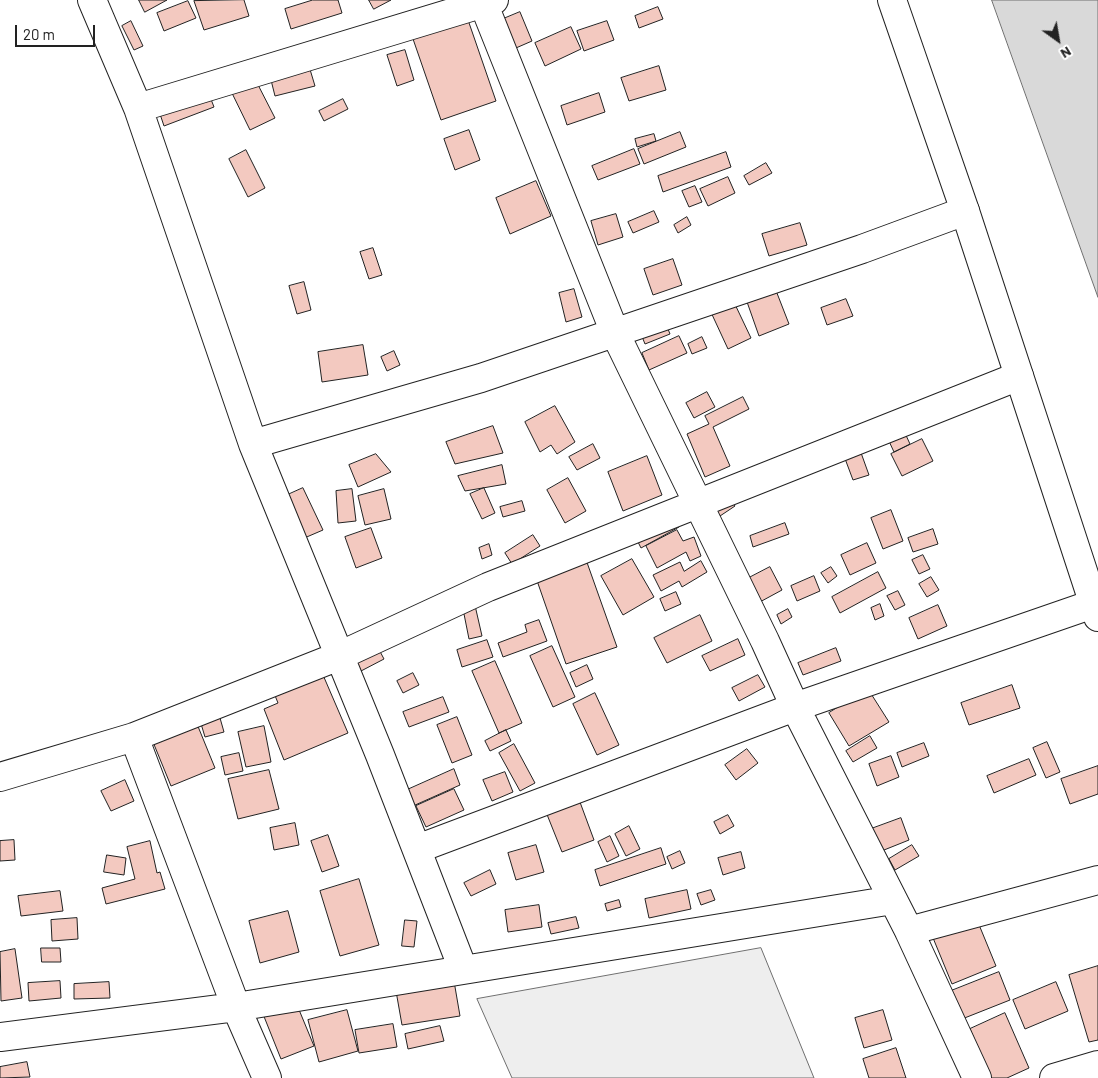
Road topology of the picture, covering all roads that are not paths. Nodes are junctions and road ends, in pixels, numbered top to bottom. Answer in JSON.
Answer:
{"nodes":[{"id":1,"x":92,"y":0,"type":"edge"},
{"id":2,"x":892,"y":0,"type":"edge"},
{"id":3,"x":487,"y":1,"type":"edge"},
{"id":4,"x":138,"y":108,"type":"junction"},
{"id":5,"x":965,"y":211,"type":"junction"},
{"id":6,"x":615,"y":333,"type":"junction"},
{"id":7,"x":1019,"y":376,"type":"junction"},
{"id":8,"x":253,"y":444,"type":"junction"},
{"id":9,"x":698,"y":503,"type":"junction"},
{"id":10,"x":1096,"y":611,"type":"edge"},
{"id":11,"x":339,"y":656,"type":"junction"},
{"id":12,"x":795,"y":707,"type":"junction"},
{"id":13,"x":134,"y":737,"type":"junction"},
{"id":14,"x":0,"y":777,"type":"edge"},
{"id":15,"x":417,"y":849,"type":"junction"},
{"id":16,"x":1098,"y":880,"type":"edge"},
{"id":17,"x":893,"y":900,"type":"junction"},
{"id":18,"x":909,"y":930,"type":"junction"},
{"id":19,"x":463,"y":969,"type":"junction"},
{"id":20,"x":236,"y":1007,"type":"junction"},
{"id":21,"x":0,"y":1037,"type":"edge"},
{"id":22,"x":1098,"y":1065,"type":"edge"},
{"id":23,"x":267,"y":1078,"type":"edge"},
{"id":24,"x":977,"y":1078,"type":"edge"},
{"id":25,"x":1054,"y":1078,"type":"edge"}],
"edges":[{"from":1,"to":4,"type":"street"},
{"from":2,"to":5,"type":"street"},
{"from":3,"to":4,"type":"street"},
{"from":3,"to":6,"type":"street"},
{"from":4,"to":8,"type":"street"},
{"from":5,"to":6,"type":"street"},
{"from":5,"to":7,"type":"street"},
{"from":6,"to":8,"type":"street"},
{"from":6,"to":9,"type":"street"},
{"from":7,"to":9,"type":"street"},
{"from":7,"to":10,"type":"street"},
{"from":8,"to":11,"type":"street"},
{"from":9,"to":11,"type":"street"},
{"from":9,"to":12,"type":"street"},
{"from":10,"to":12,"type":"street"},
{"from":11,"to":13,"type":"street"},
{"from":11,"to":15,"type":"street"},
{"from":12,"to":15,"type":"street"},
{"from":12,"to":17,"type":"street"},
{"from":13,"to":14,"type":"street"},
{"from":13,"to":20,"type":"street"},
{"from":15,"to":19,"type":"street"},
{"from":16,"to":18,"type":"street"},
{"from":17,"to":18,"type":"street"},
{"from":17,"to":19,"type":"street"},
{"from":18,"to":24,"type":"street"},
{"from":19,"to":20,"type":"street"},
{"from":20,"to":21,"type":"street"},
{"from":20,"to":23,"type":"street"},
{"from":22,"to":25,"type":"street"}]}
